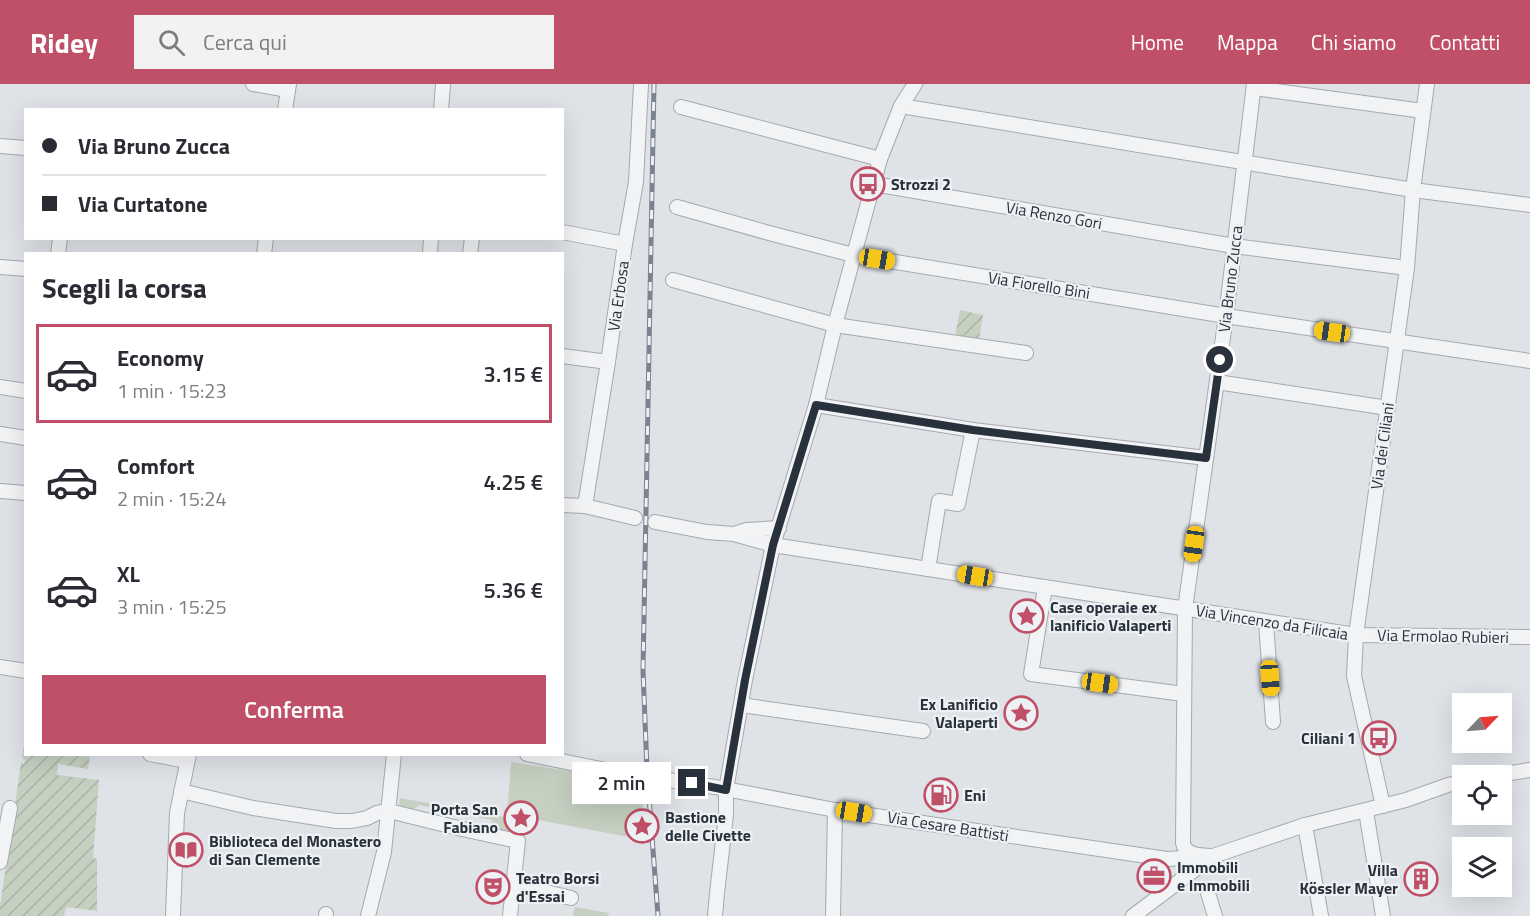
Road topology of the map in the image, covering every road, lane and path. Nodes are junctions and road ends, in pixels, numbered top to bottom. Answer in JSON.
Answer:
{"nodes":[{"id":1,"x":254,"y":84,"type":"edge"},
{"id":2,"x":442,"y":84,"type":"edge"},
{"id":3,"x":641,"y":84,"type":"edge"},
{"id":4,"x":915,"y":84,"type":"edge"},
{"id":5,"x":1426,"y":84,"type":"edge"},
{"id":6,"x":1254,"y":86,"type":"edge"},
{"id":7,"x":288,"y":87,"type":"edge"},
{"id":8,"x":681,"y":106,"type":"dead end"},
{"id":9,"x":901,"y":106,"type":"junction"},
{"id":10,"x":285,"y":108,"type":"edge"},
{"id":11,"x":441,"y":108,"type":"edge"},
{"id":12,"x":1423,"y":111,"type":"junction"},
{"id":13,"x":0,"y":146,"type":"edge"},
{"id":14,"x":24,"y":148,"type":"edge"},
{"id":15,"x":880,"y":159,"type":"junction"},
{"id":16,"x":1245,"y":162,"type":"junction"},
{"id":17,"x":874,"y":184,"type":"junction"},
{"id":18,"x":1413,"y":190,"type":"junction"},
{"id":19,"x":1530,"y":205,"type":"edge"},
{"id":20,"x":677,"y":207,"type":"dead end"},
{"id":21,"x":564,"y":232,"type":"edge"},
{"id":22,"x":625,"y":243,"type":"junction"},
{"id":23,"x":1234,"y":246,"type":"junction"},
{"id":24,"x":853,"y":255,"type":"junction"},
{"id":25,"x":0,"y":267,"type":"edge"},
{"id":26,"x":1407,"y":268,"type":"junction"},
{"id":27,"x":24,"y":269,"type":"edge"},
{"id":28,"x":673,"y":280,"type":"dead end"},
{"id":29,"x":1226,"y":316,"type":"junction"},
{"id":30,"x":835,"y":325,"type":"junction"},
{"id":31,"x":1396,"y":342,"type":"junction"},
{"id":32,"x":1026,"y":352,"type":"dead end"},
{"id":33,"x":564,"y":356,"type":"edge"},
{"id":34,"x":608,"y":362,"type":"junction"},
{"id":35,"x":1530,"y":362,"type":"edge"},
{"id":36,"x":1216,"y":382,"type":"junction"},
{"id":37,"x":0,"y":387,"type":"edge"},
{"id":38,"x":24,"y":392,"type":"edge"},
{"id":39,"x":816,"y":405,"type":"junction"},
{"id":40,"x":1388,"y":408,"type":"junction"},
{"id":41,"x":973,"y":430,"type":"junction"},
{"id":42,"x":0,"y":434,"type":"edge"},
{"id":43,"x":24,"y":438,"type":"edge"},
{"id":44,"x":1206,"y":458,"type":"junction"},
{"id":45,"x":0,"y":491,"type":"edge"},
{"id":46,"x":24,"y":493,"type":"edge"},
{"id":47,"x":564,"y":505,"type":"edge"},
{"id":48,"x":585,"y":506,"type":"junction"},
{"id":49,"x":635,"y":518,"type":"dead end"},
{"id":50,"x":655,"y":522,"type":"dead end"},
{"id":51,"x":779,"y":528,"type":"junction"},
{"id":52,"x":734,"y":534,"type":"junction"},
{"id":53,"x":773,"y":545,"type":"junction"},
{"id":54,"x":928,"y":569,"type":"junction"},
{"id":55,"x":1045,"y":587,"type":"junction"},
{"id":56,"x":1185,"y":609,"type":"junction"},
{"id":57,"x":1266,"y":622,"type":"junction"},
{"id":58,"x":1356,"y":635,"type":"junction"},
{"id":59,"x":1530,"y":637,"type":"edge"},
{"id":60,"x":0,"y":668,"type":"edge"},
{"id":61,"x":24,"y":671,"type":"edge"},
{"id":62,"x":1184,"y":694,"type":"junction"},
{"id":63,"x":741,"y":705,"type":"junction"},
{"id":64,"x":1273,"y":722,"type":"dead end"},
{"id":65,"x":923,"y":731,"type":"dead end"},
{"id":66,"x":169,"y":756,"type":"edge"},
{"id":67,"x":394,"y":756,"type":"edge"},
{"id":68,"x":537,"y":756,"type":"edge"},
{"id":69,"x":188,"y":758,"type":"edge"},
{"id":70,"x":1530,"y":770,"type":"edge"},
{"id":71,"x":1512,"y":773,"type":"edge"},
{"id":72,"x":640,"y":777,"type":"dead end"},
{"id":73,"x":655,"y":778,"type":"dead end"},
{"id":74,"x":1452,"y":785,"type":"edge"},
{"id":75,"x":726,"y":790,"type":"junction"},
{"id":76,"x":181,"y":791,"type":"junction"},
{"id":77,"x":1383,"y":806,"type":"junction"},
{"id":78,"x":10,"y":808,"type":"dead end"},
{"id":79,"x":835,"y":810,"type":"junction"},
{"id":80,"x":389,"y":811,"type":"junction"},
{"id":81,"x":1366,"y":811,"type":"junction"},
{"id":82,"x":1305,"y":825,"type":"junction"},
{"id":83,"x":1213,"y":856,"type":"junction"},
{"id":84,"x":1171,"y":859,"type":"junction"},
{"id":85,"x":0,"y":861,"type":"edge"},
{"id":86,"x":1180,"y":881,"type":"junction"},
{"id":87,"x":513,"y":885,"type":"junction"},
{"id":88,"x":1208,"y":893,"type":"dead end"},
{"id":89,"x":571,"y":898,"type":"dead end"},
{"id":90,"x":173,"y":916,"type":"edge"},
{"id":91,"x":368,"y":916,"type":"edge"},
{"id":92,"x":510,"y":916,"type":"edge"},
{"id":93,"x":715,"y":916,"type":"edge"},
{"id":94,"x":833,"y":916,"type":"edge"},
{"id":95,"x":1133,"y":916,"type":"edge"},
{"id":96,"x":1215,"y":916,"type":"edge"},
{"id":97,"x":1321,"y":916,"type":"edge"},
{"id":98,"x":1383,"y":916,"type":"edge"}],
"edges":[{"from":1,"to":7,"type":"street"},
{"from":2,"to":11,"type":"street"},
{"from":3,"to":22,"type":"street","name":"Via Erbosa"},
{"from":4,"to":9,"type":"street"},
{"from":5,"to":12,"type":"street","name":"Via dei Ciliani"},
{"from":6,"to":12,"type":"street"},
{"from":6,"to":16,"type":"street","name":"Via Bruno Zucca"},
{"from":7,"to":10,"type":"street"},
{"from":8,"to":15,"type":"street"},
{"from":9,"to":15,"type":"street"},
{"from":9,"to":16,"type":"street"},
{"from":12,"to":18,"type":"street","name":"Via dei Ciliani"},
{"from":13,"to":14,"type":"street"},
{"from":15,"to":17,"type":"street"},
{"from":16,"to":18,"type":"street"},
{"from":16,"to":23,"type":"street","name":"Via Bruno Zucca"},
{"from":17,"to":23,"type":"street","name":"Via Renzo Gori"},
{"from":17,"to":24,"type":"street"},
{"from":18,"to":19,"type":"street"},
{"from":18,"to":26,"type":"street","name":"Via dei Ciliani"},
{"from":20,"to":24,"type":"street","name":"Via Fiorello Bini"},
{"from":21,"to":22,"type":"street"},
{"from":22,"to":34,"type":"street","name":"Via Erbosa"},
{"from":23,"to":26,"type":"street","name":"Via Renzo Gori"},
{"from":23,"to":29,"type":"street","name":"Via Bruno Zucca"},
{"from":24,"to":29,"type":"street","name":"Via Fiorello Bini"},
{"from":24,"to":30,"type":"street"},
{"from":25,"to":27,"type":"street"},
{"from":26,"to":31,"type":"street","name":"Via dei Ciliani"},
{"from":28,"to":30,"type":"street"},
{"from":29,"to":31,"type":"street","name":"Via Fiorello Bini"},
{"from":29,"to":36,"type":"street","name":"Via Bruno Zucca"},
{"from":30,"to":32,"type":"street"},
{"from":30,"to":39,"type":"street"},
{"from":31,"to":35,"type":"street","name":"Via Fiorello Bini"},
{"from":31,"to":40,"type":"street","name":"Via dei Ciliani"},
{"from":33,"to":34,"type":"street"},
{"from":34,"to":48,"type":"street","name":"Via Erbosa"},
{"from":36,"to":40,"type":"street"},
{"from":36,"to":44,"type":"street","name":"Via Bruno Zucca"},
{"from":37,"to":38,"type":"street"},
{"from":39,"to":41,"type":"street"},
{"from":39,"to":51,"type":"street"},
{"from":40,"to":58,"type":"street","name":"Via dei Ciliani"},
{"from":41,"to":44,"type":"street"},
{"from":41,"to":54,"type":"street"},
{"from":42,"to":43,"type":"street"},
{"from":44,"to":56,"type":"street","name":"Via Bruno Zucca"},
{"from":45,"to":46,"type":"street"},
{"from":47,"to":48,"type":"street"},
{"from":48,"to":49,"type":"street"},
{"from":50,"to":52,"type":"street"},
{"from":51,"to":52,"type":"street"},
{"from":51,"to":53,"type":"street"},
{"from":52,"to":53,"type":"street","name":"Via Vincenzo da Filicaia"},
{"from":53,"to":54,"type":"street","name":"Via Vincenzo da Filicaia"},
{"from":53,"to":63,"type":"street"},
{"from":54,"to":55,"type":"street","name":"Via Vincenzo da Filicaia"},
{"from":55,"to":56,"type":"street","name":"Via Vincenzo da Filicaia"},
{"from":55,"to":62,"type":"street"},
{"from":56,"to":57,"type":"street","name":"Via Vincenzo da Filicaia"},
{"from":56,"to":62,"type":"street","name":"Via Bruno Zucca"},
{"from":57,"to":58,"type":"street","name":"Via Vincenzo da Filicaia"},
{"from":57,"to":64,"type":"street"},
{"from":58,"to":59,"type":"street","name":"Via Ermolao Rubieri"},
{"from":58,"to":77,"type":"street","name":"Via dei Ciliani"},
{"from":60,"to":61,"type":"street"},
{"from":62,"to":83,"type":"street","name":"Via Bruno Zucca"},
{"from":63,"to":65,"type":"street"},
{"from":63,"to":75,"type":"street"},
{"from":66,"to":69,"type":"street"},
{"from":67,"to":80,"type":"street"},
{"from":68,"to":72,"type":"street"},
{"from":69,"to":76,"type":"street"},
{"from":70,"to":71,"type":"street"},
{"from":73,"to":75,"type":"street","name":"Via Cesare Battisti"},
{"from":74,"to":77,"type":"street"},
{"from":75,"to":79,"type":"street","name":"Via Cesare Battisti"},
{"from":75,"to":93,"type":"street"},
{"from":76,"to":80,"type":"street"},
{"from":76,"to":90,"type":"street"},
{"from":77,"to":81,"type":"street"},
{"from":78,"to":85,"type":"street"},
{"from":79,"to":84,"type":"street","name":"Via Cesare Battisti"},
{"from":79,"to":94,"type":"street"},
{"from":80,"to":87,"type":"street"},
{"from":80,"to":91,"type":"street"},
{"from":81,"to":82,"type":"street"},
{"from":81,"to":98,"type":"street"},
{"from":82,"to":83,"type":"street"},
{"from":82,"to":97,"type":"street"},
{"from":83,"to":84,"type":"street","name":"Via Cesare Battisti"},
{"from":83,"to":86,"type":"street"},
{"from":84,"to":86,"type":"street"},
{"from":86,"to":95,"type":"street"},
{"from":87,"to":89,"type":"street"},
{"from":87,"to":92,"type":"street"},
{"from":88,"to":96,"type":"street"}]}
